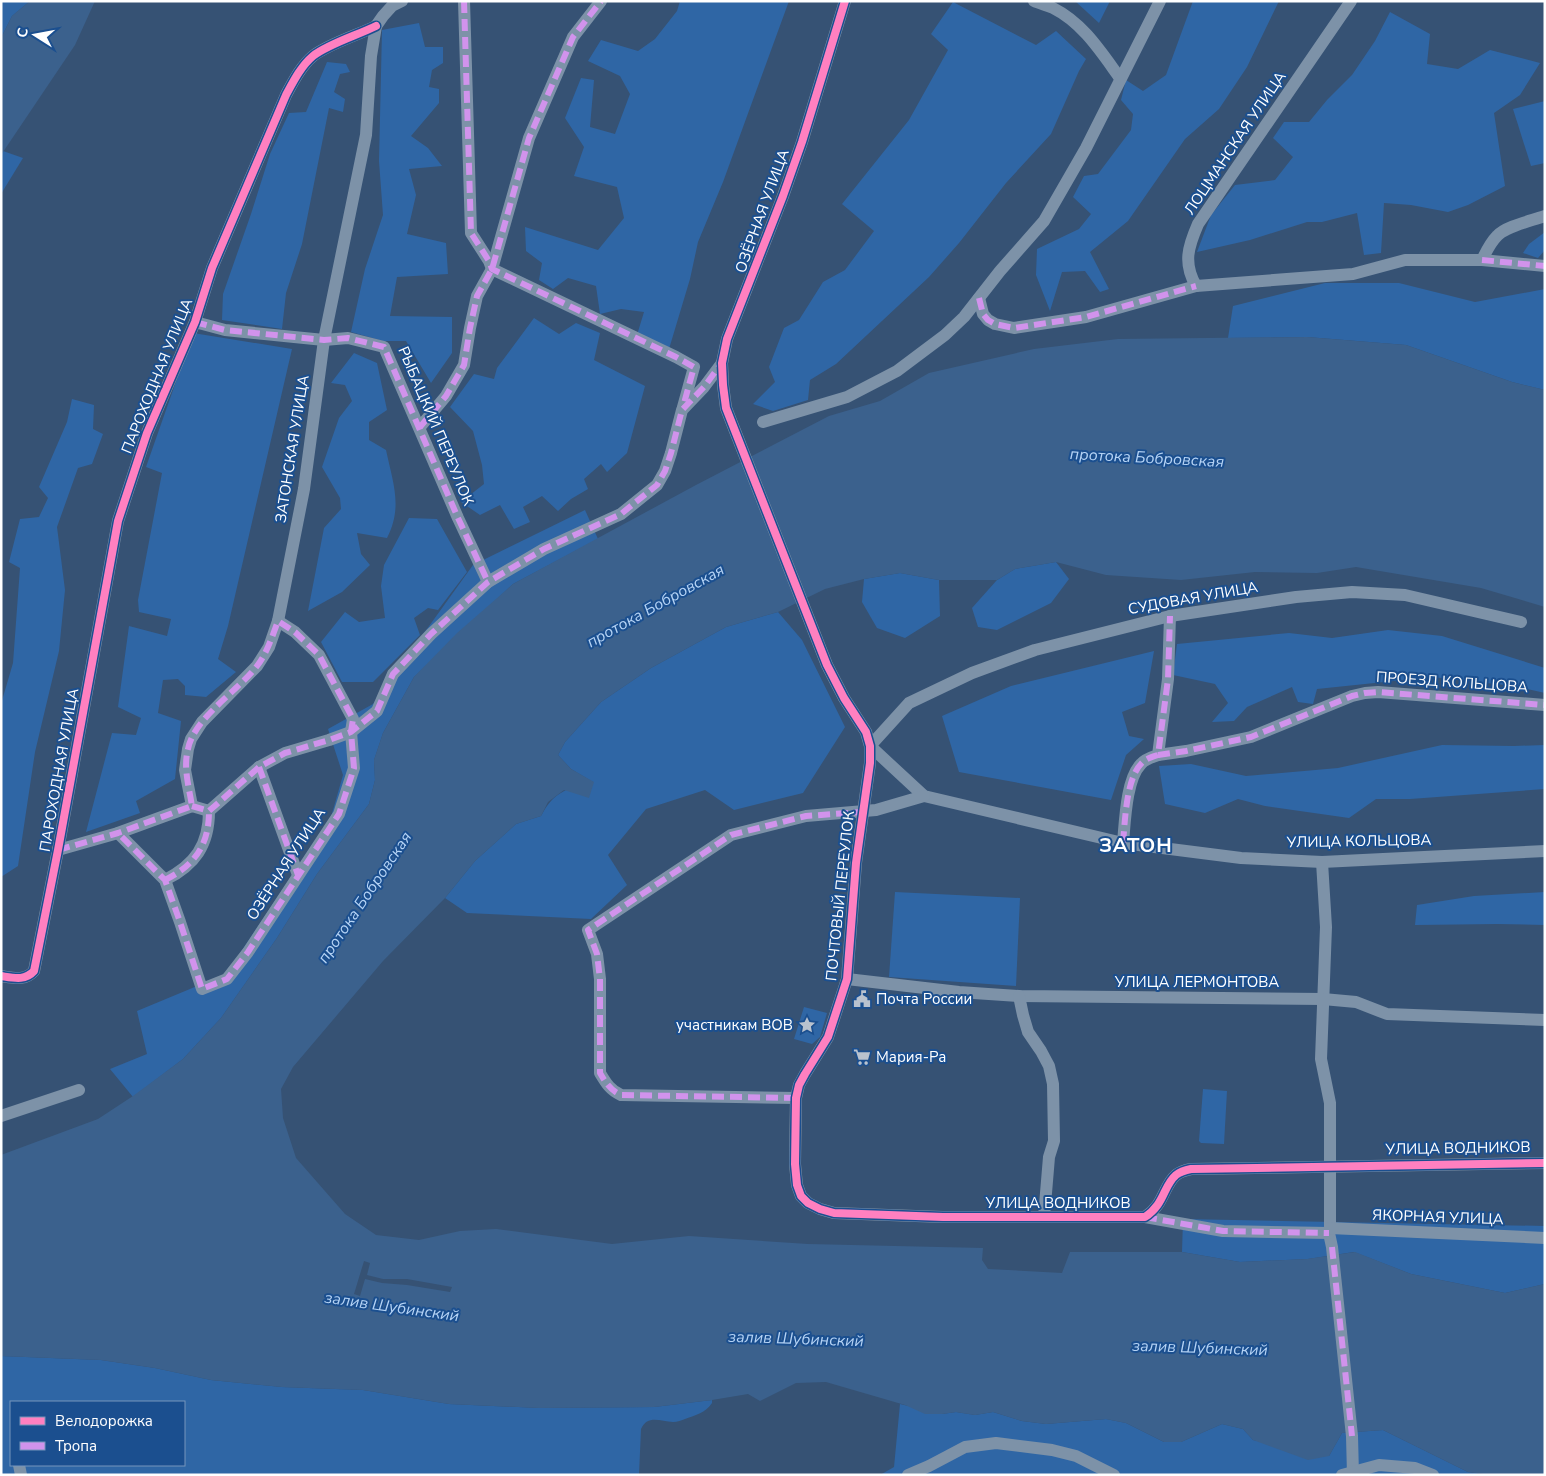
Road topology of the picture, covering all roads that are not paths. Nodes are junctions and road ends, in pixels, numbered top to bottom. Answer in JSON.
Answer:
{"nodes":[{"id":1,"x":402,"y":1,"type":"edge"},
{"id":2,"x":464,"y":1,"type":"edge"},
{"id":3,"x":601,"y":1,"type":"edge"},
{"id":4,"x":845,"y":1,"type":"edge"},
{"id":5,"x":1034,"y":1,"type":"edge"},
{"id":6,"x":1160,"y":1,"type":"edge"},
{"id":7,"x":1351,"y":1,"type":"edge"},
{"id":8,"x":376,"y":26,"type":"junction"},
{"id":9,"x":1120,"y":78,"type":"junction"},
{"id":10,"x":1545,"y":216,"type":"edge"},
{"id":11,"x":1482,"y":260,"type":"junction"},
{"id":12,"x":1545,"y":266,"type":"edge"},
{"id":13,"x":492,"y":269,"type":"junction"},
{"id":14,"x":1196,"y":286,"type":"junction"},
{"id":15,"x":979,"y":298,"type":"junction"},
{"id":16,"x":196,"y":322,"type":"junction"},
{"id":17,"x":324,"y":340,"type":"junction"},
{"id":18,"x":722,"y":362,"type":"junction"},
{"id":19,"x":682,"y":410,"type":"junction"},
{"id":20,"x":762,"y":422,"type":"dead end"},
{"id":21,"x":420,"y":427,"type":"junction"},
{"id":22,"x":488,"y":582,"type":"junction"},
{"id":23,"x":1170,"y":616,"type":"junction"},
{"id":24,"x":278,"y":621,"type":"junction"},
{"id":25,"x":1521,"y":622,"type":"dead end"},
{"id":26,"x":1545,"y":705,"type":"edge"},
{"id":27,"x":351,"y":732,"type":"junction"},
{"id":28,"x":870,"y":746,"type":"junction"},
{"id":29,"x":1158,"y":755,"type":"junction"},
{"id":30,"x":259,"y":767,"type":"junction"},
{"id":31,"x":924,"y":796,"type":"junction"},
{"id":32,"x":192,"y":806,"type":"junction"},
{"id":33,"x":209,"y":811,"type":"junction"},
{"id":34,"x":862,"y":812,"type":"junction"},
{"id":35,"x":118,"y":833,"type":"junction"},
{"id":36,"x":1123,"y":843,"type":"junction"},
{"id":37,"x":58,"y":850,"type":"junction"},
{"id":38,"x":1545,"y":850,"type":"edge"},
{"id":39,"x":1322,"y":862,"type":"junction"},
{"id":40,"x":298,"y":875,"type":"junction"},
{"id":41,"x":165,"y":880,"type":"junction"},
{"id":42,"x":1,"y":976,"type":"edge"},
{"id":43,"x":847,"y":979,"type":"junction"},
{"id":44,"x":1019,"y":996,"type":"junction"},
{"id":45,"x":1323,"y":999,"type":"junction"},
{"id":46,"x":1545,"y":1020,"type":"edge"},
{"id":47,"x":79,"y":1090,"type":"dead end"},
{"id":48,"x":796,"y":1098,"type":"junction"},
{"id":49,"x":1,"y":1116,"type":"edge"},
{"id":50,"x":1545,"y":1163,"type":"edge"},
{"id":51,"x":1330,"y":1166,"type":"junction"},
{"id":52,"x":1044,"y":1217,"type":"junction"},
{"id":53,"x":1145,"y":1217,"type":"junction"},
{"id":54,"x":1329,"y":1231,"type":"junction"},
{"id":55,"x":1545,"y":1238,"type":"edge"},
{"id":56,"x":1350,"y":1474,"type":"edge"},
{"id":57,"x":908,"y":1475,"type":"edge"},
{"id":58,"x":1114,"y":1475,"type":"edge"},
{"id":59,"x":1433,"y":1475,"type":"edge"}],
"edges":[{"from":1,"to":8,"type":"street","name":"ЗАТОНСКАЯ УЛИЦА"},
{"from":2,"to":13,"type":"street"},
{"from":3,"to":13,"type":"street"},
{"from":4,"to":18,"type":"street","name":"ОЗЁРНАЯ УЛИЦА"},
{"from":5,"to":9,"type":"street"},
{"from":6,"to":9,"type":"street"},
{"from":7,"to":14,"type":"street","name":"ЛОЦМАНСКАЯ УЛИЦА"},
{"from":8,"to":16,"type":"street","name":"ПАРОХОДНАЯ УЛИЦА"},
{"from":8,"to":17,"type":"street","name":"ЗАТОНСКАЯ УЛИЦА"},
{"from":9,"to":15,"type":"street"},
{"from":10,"to":11,"type":"street"},
{"from":11,"to":12,"type":"street"},
{"from":11,"to":14,"type":"street"},
{"from":13,"to":19,"type":"street"},
{"from":13,"to":21,"type":"street"},
{"from":14,"to":15,"type":"street"},
{"from":15,"to":20,"type":"street"},
{"from":16,"to":17,"type":"street","name":"РЫБАЦКИЙ ПЕРЕУЛОК"},
{"from":16,"to":37,"type":"street","name":"ПАРОХОДНАЯ УЛИЦА"},
{"from":17,"to":21,"type":"street","name":"РЫБАЦКИЙ ПЕРЕУЛОК"},
{"from":17,"to":24,"type":"street","name":"ЗАТОНСКАЯ УЛИЦА"},
{"from":18,"to":19,"type":"street","name":"ОЗЁРНАЯ УЛИЦА"},
{"from":18,"to":28,"type":"street","name":"ОЗЁРНАЯ УЛИЦА"},
{"from":19,"to":22,"type":"street","name":"ОЗЁРНАЯ УЛИЦА"},
{"from":21,"to":22,"type":"street","name":"РЫБАЦКИЙ ПЕРЕУЛОК"},
{"from":22,"to":27,"type":"street","name":"ОЗЁРНАЯ УЛИЦА"},
{"from":23,"to":25,"type":"street","name":"СУДОВАЯ УЛИЦА"},
{"from":23,"to":28,"type":"street","name":"СУДОВАЯ УЛИЦА"},
{"from":23,"to":29,"type":"street"},
{"from":24,"to":27,"type":"street","name":"ОЗЁРНАЯ УЛИЦА"},
{"from":24,"to":32,"type":"street","name":"ЗАТОНСКАЯ УЛИЦА"},
{"from":26,"to":29,"type":"street","name":"ПРОЕЗД КОЛЬЦОВА"},
{"from":27,"to":30,"type":"street","name":"ОЗЁРНАЯ УЛИЦА"},
{"from":27,"to":40,"type":"street","name":"ОЗЁРНАЯ УЛИЦА"},
{"from":28,"to":31,"type":"street","name":"УЛИЦА КОЛЬЦОВА"},
{"from":28,"to":34,"type":"street","name":"ПОЧТОВЫЙ ПЕРЕУЛОК"},
{"from":29,"to":36,"type":"street","name":"ПРОЕЗД КОЛЬЦОВА"},
{"from":30,"to":33,"type":"street","name":"ОЗЁРНАЯ УЛИЦА"},
{"from":30,"to":40,"type":"street"},
{"from":31,"to":34,"type":"street"},
{"from":31,"to":36,"type":"street","name":"УЛИЦА КОЛЬЦОВА"},
{"from":32,"to":33,"type":"street"},
{"from":32,"to":35,"type":"street"},
{"from":33,"to":41,"type":"street"},
{"from":34,"to":43,"type":"street","name":"ПОЧТОВЫЙ ПЕРЕУЛОК"},
{"from":34,"to":48,"type":"street"},
{"from":35,"to":37,"type":"street"},
{"from":35,"to":41,"type":"street"},
{"from":36,"to":39,"type":"street","name":"УЛИЦА КОЛЬЦОВА"},
{"from":37,"to":42,"type":"street","name":"ПАРОХОДНАЯ УЛИЦА"},
{"from":38,"to":39,"type":"street","name":"УЛИЦА КОЛЬЦОВА"},
{"from":39,"to":45,"type":"street"},
{"from":40,"to":41,"type":"street","name":"ОЗЁРНАЯ УЛИЦА"},
{"from":43,"to":44,"type":"street","name":"УЛИЦА ЛЕРМОНТОВА"},
{"from":43,"to":48,"type":"street","name":"ПОЧТОВЫЙ ПЕРЕУЛОК"},
{"from":44,"to":45,"type":"street","name":"УЛИЦА ЛЕРМОНТОВА"},
{"from":44,"to":52,"type":"street"},
{"from":45,"to":46,"type":"street","name":"УЛИЦА ЛЕРМОНТОВА"},
{"from":45,"to":51,"type":"street"},
{"from":47,"to":49,"type":"street"},
{"from":48,"to":52,"type":"street","name":"УЛИЦА ВОДНИКОВ"},
{"from":50,"to":51,"type":"street","name":"УЛИЦА ВОДНИКОВ"},
{"from":51,"to":53,"type":"street","name":"УЛИЦА ВОДНИКОВ"},
{"from":51,"to":54,"type":"street"},
{"from":52,"to":53,"type":"street","name":"УЛИЦА ВОДНИКОВ"},
{"from":53,"to":54,"type":"street","name":"ЯКОРНАЯ УЛИЦА"},
{"from":54,"to":55,"type":"street","name":"ЯКОРНАЯ УЛИЦА"},
{"from":54,"to":56,"type":"street"},
{"from":56,"to":59,"type":"street"},
{"from":57,"to":58,"type":"street"}]}
